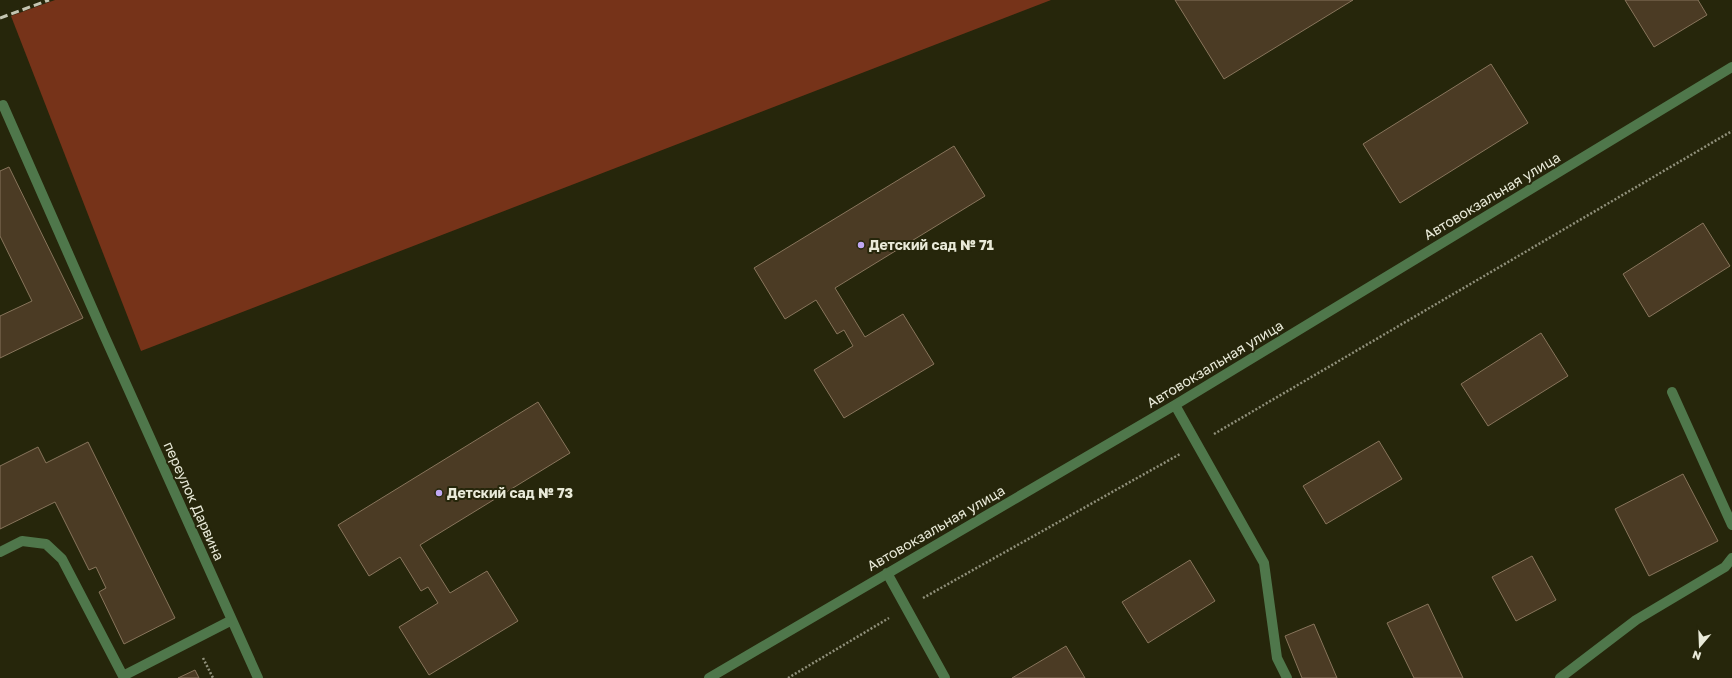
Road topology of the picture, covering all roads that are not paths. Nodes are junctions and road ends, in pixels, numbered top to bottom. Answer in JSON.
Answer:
{"nodes":[{"id":1,"x":1732,"y":67,"type":"edge"},
{"id":2,"x":4,"y":105,"type":"dead end"},
{"id":3,"x":1672,"y":392,"type":"dead end"},
{"id":4,"x":1175,"y":405,"type":"junction"},
{"id":5,"x":1732,"y":525,"type":"edge"},
{"id":6,"x":0,"y":552,"type":"edge"},
{"id":7,"x":1732,"y":558,"type":"edge"},
{"id":8,"x":887,"y":573,"type":"junction"},
{"id":9,"x":232,"y":620,"type":"junction"},
{"id":10,"x":124,"y":677,"type":"edge"},
{"id":11,"x":258,"y":678,"type":"edge"},
{"id":12,"x":708,"y":678,"type":"edge"},
{"id":13,"x":945,"y":678,"type":"edge"},
{"id":14,"x":1287,"y":678,"type":"edge"},
{"id":15,"x":1560,"y":678,"type":"edge"}],
"edges":[{"from":1,"to":4,"type":"street","name":"Автовокзальная улица"},
{"from":2,"to":9,"type":"street","name":"переулок Дарвина"},
{"from":3,"to":5,"type":"street"},
{"from":4,"to":8,"type":"street","name":"Автовокзальная улица"},
{"from":4,"to":14,"type":"street"},
{"from":6,"to":10,"type":"street"},
{"from":7,"to":15,"type":"street"},
{"from":8,"to":12,"type":"street","name":"Автовокзальная улица"},
{"from":8,"to":13,"type":"street"},
{"from":9,"to":10,"type":"street"},
{"from":9,"to":11,"type":"street","name":"переулок Дарвина"}]}
